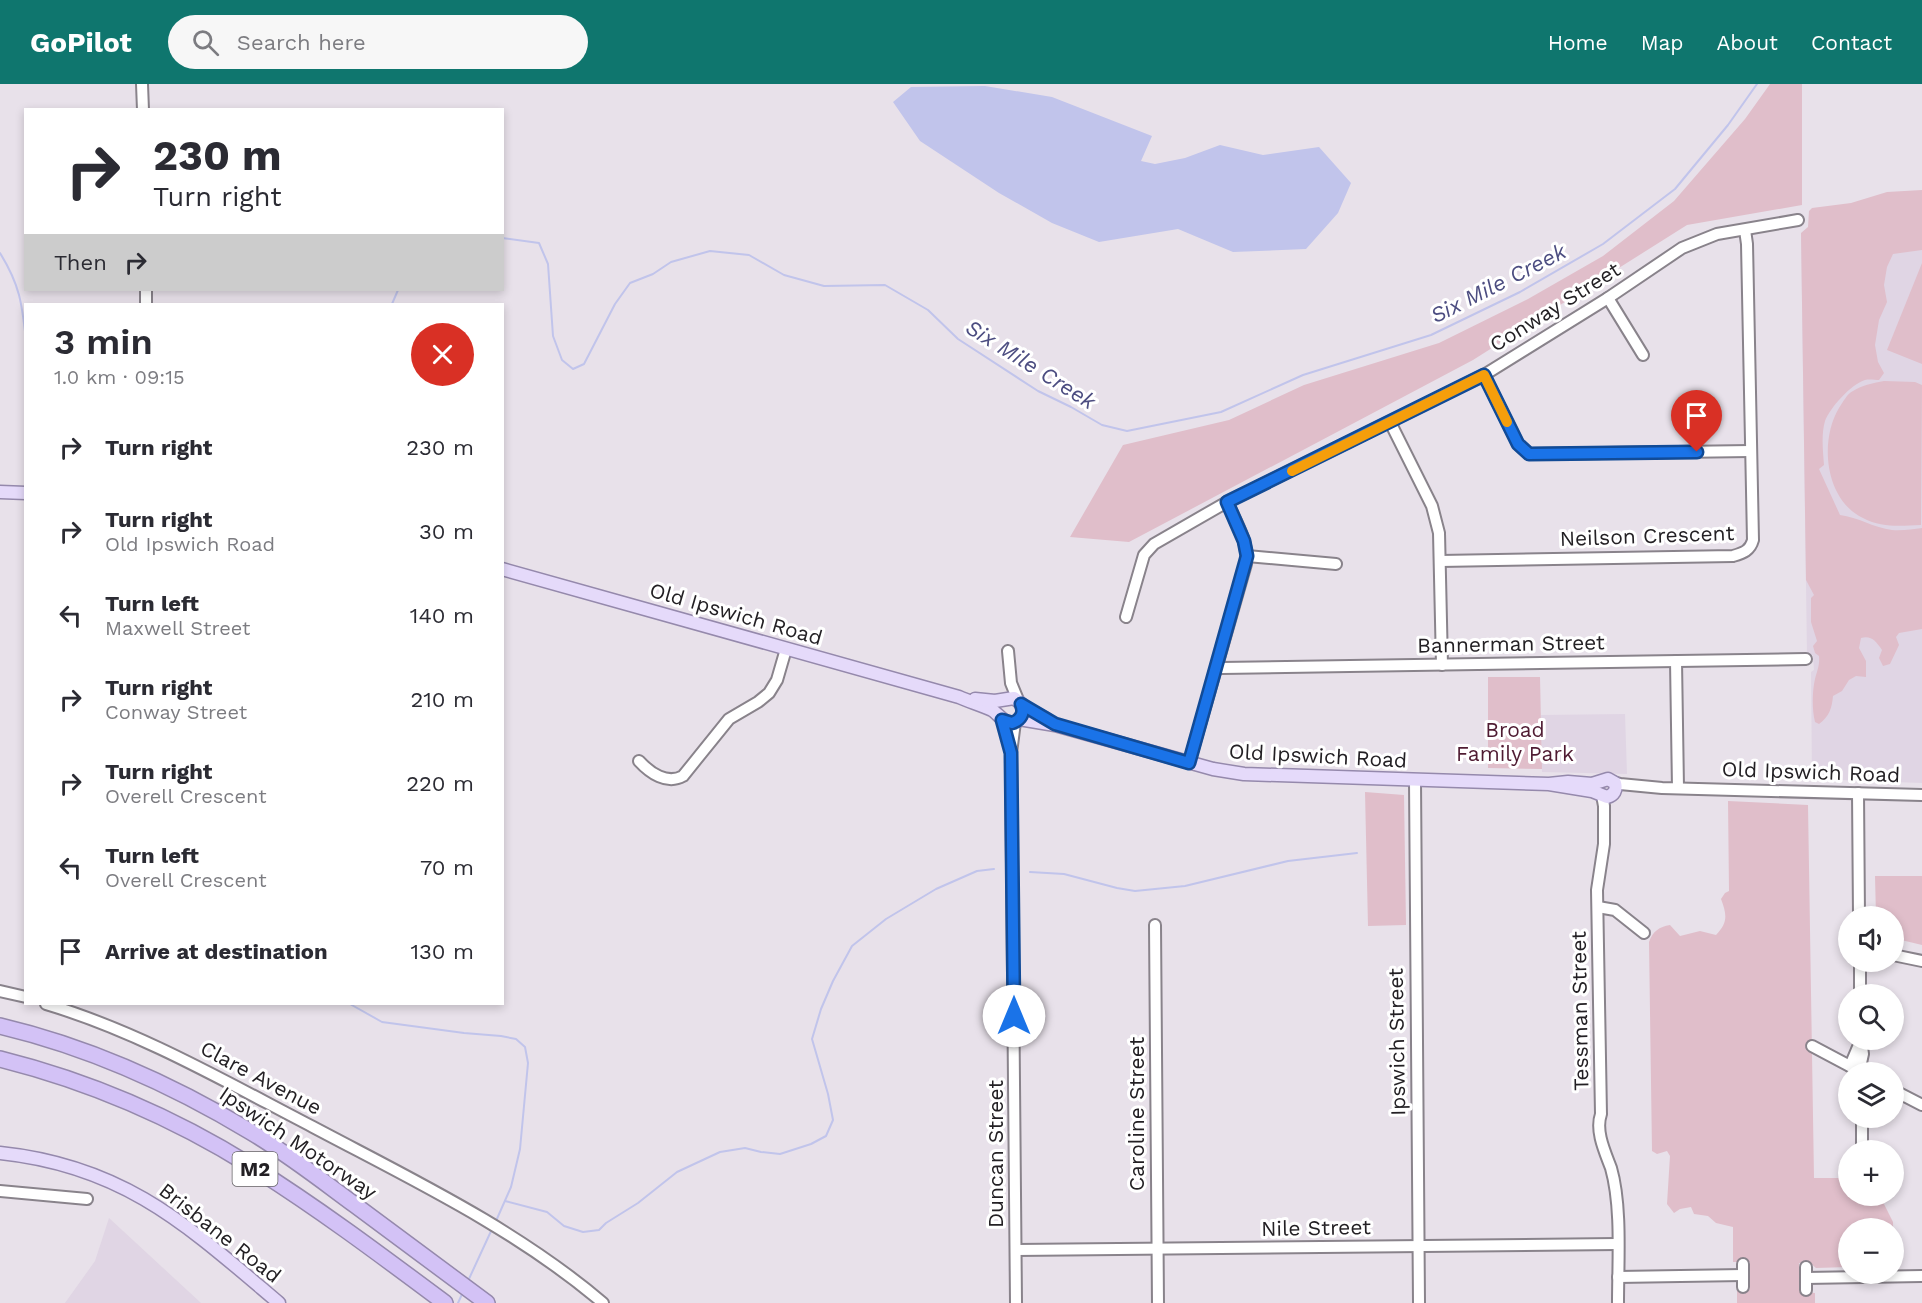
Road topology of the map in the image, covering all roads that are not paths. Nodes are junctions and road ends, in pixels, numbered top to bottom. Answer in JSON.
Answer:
{"nodes":[{"id":1,"x":142,"y":84,"type":"edge"},
{"id":2,"x":143,"y":108,"type":"edge"},
{"id":3,"x":1798,"y":220,"type":"dead end"},
{"id":4,"x":1745,"y":230,"type":"junction"},
{"id":5,"x":1608,"y":298,"type":"junction"},
{"id":6,"x":1643,"y":355,"type":"dead end"},
{"id":7,"x":1484,"y":375,"type":"junction"},
{"id":8,"x":1390,"y":422,"type":"junction"},
{"id":9,"x":1751,"y":451,"type":"junction"},
{"id":10,"x":0,"y":492,"type":"edge"},
{"id":11,"x":24,"y":493,"type":"edge"},
{"id":12,"x":1227,"y":502,"type":"junction"},
{"id":13,"x":1247,"y":556,"type":"junction"},
{"id":14,"x":1440,"y":561,"type":"junction"},
{"id":15,"x":1336,"y":564,"type":"dead end"},
{"id":16,"x":504,"y":570,"type":"edge"},
{"id":17,"x":1126,"y":616,"type":"dead end"},
{"id":18,"x":786,"y":649,"type":"junction"},
{"id":19,"x":1008,"y":651,"type":"dead end"},
{"id":20,"x":1806,"y":659,"type":"dead end"},
{"id":21,"x":1676,"y":661,"type":"junction"},
{"id":22,"x":1442,"y":665,"type":"junction"},
{"id":23,"x":1216,"y":667,"type":"junction"},
{"id":24,"x":960,"y":697,"type":"junction"},
{"id":25,"x":1012,"y":700,"type":"junction"},
{"id":26,"x":1000,"y":717,"type":"junction"},
{"id":27,"x":1017,"y":720,"type":"junction"},
{"id":28,"x":1055,"y":724,"type":"junction"},
{"id":29,"x":1011,"y":753,"type":"junction"},
{"id":30,"x":639,"y":761,"type":"dead end"},
{"id":31,"x":1189,"y":763,"type":"junction"},
{"id":32,"x":1415,"y":781,"type":"junction"},
{"id":33,"x":1678,"y":788,"type":"junction"},
{"id":34,"x":1607,"y":790,"type":"junction"},
{"id":35,"x":1858,"y":793,"type":"junction"},
{"id":36,"x":1922,"y":795,"type":"edge"},
{"id":37,"x":1859,"y":906,"type":"edge"},
{"id":38,"x":1598,"y":907,"type":"junction"},
{"id":39,"x":1155,"y":925,"type":"dead end"},
{"id":40,"x":1644,"y":933,"type":"dead end"},
{"id":41,"x":1904,"y":957,"type":"edge"},
{"id":42,"x":1922,"y":961,"type":"edge"},
{"id":43,"x":0,"y":991,"type":"edge"},
{"id":44,"x":24,"y":997,"type":"edge"},
{"id":45,"x":49,"y":1005,"type":"edge"},
{"id":46,"x":0,"y":1026,"type":"edge"},
{"id":47,"x":1812,"y":1046,"type":"dead end"},
{"id":48,"x":0,"y":1059,"type":"edge"},
{"id":49,"x":1841,"y":1062,"type":"edge"},
{"id":50,"x":1904,"y":1096,"type":"edge"},
{"id":51,"x":1922,"y":1106,"type":"edge"},
{"id":52,"x":0,"y":1153,"type":"edge"},
{"id":53,"x":0,"y":1191,"type":"edge"},
{"id":54,"x":87,"y":1199,"type":"dead end"},
{"id":55,"x":1617,"y":1244,"type":"junction"},
{"id":56,"x":1419,"y":1246,"type":"junction"},
{"id":57,"x":1158,"y":1249,"type":"junction"},
{"id":58,"x":1016,"y":1250,"type":"junction"},
{"id":59,"x":1922,"y":1276,"type":"edge"},
{"id":60,"x":1618,"y":1277,"type":"junction"},
{"id":61,"x":1743,"y":1287,"type":"dead end"},
{"id":62,"x":1806,"y":1290,"type":"dead end"},
{"id":63,"x":279,"y":1303,"type":"edge"},
{"id":64,"x":445,"y":1303,"type":"edge"},
{"id":65,"x":487,"y":1303,"type":"edge"},
{"id":66,"x":603,"y":1303,"type":"edge"},
{"id":67,"x":1016,"y":1303,"type":"edge"},
{"id":68,"x":1158,"y":1303,"type":"edge"},
{"id":69,"x":1419,"y":1303,"type":"edge"},
{"id":70,"x":1618,"y":1303,"type":"edge"}],
"edges":[{"from":1,"to":2,"type":"street"},
{"from":3,"to":4,"type":"street","name":"Conway Street"},
{"from":4,"to":5,"type":"street","name":"Conway Street"},
{"from":4,"to":9,"type":"street","name":"Neilson Crescent"},
{"from":5,"to":6,"type":"street"},
{"from":5,"to":7,"type":"street","name":"Conway Street"},
{"from":7,"to":8,"type":"street","name":"Conway Street"},
{"from":7,"to":9,"type":"street"},
{"from":8,"to":12,"type":"street","name":"Conway Street"},
{"from":8,"to":14,"type":"street"},
{"from":9,"to":14,"type":"street","name":"Neilson Crescent"},
{"from":10,"to":11,"type":"main road"},
{"from":12,"to":13,"type":"street"},
{"from":12,"to":17,"type":"street","name":"Conway Street"},
{"from":13,"to":15,"type":"street"},
{"from":13,"to":23,"type":"street"},
{"from":14,"to":22,"type":"street"},
{"from":16,"to":18,"type":"main road","name":"Old Ipswich Road"},
{"from":18,"to":24,"type":"main road","name":"Old Ipswich Road"},
{"from":18,"to":30,"type":"street"},
{"from":19,"to":25,"type":"street"},
{"from":20,"to":21,"type":"street","name":"Bannerman Street"},
{"from":21,"to":22,"type":"street","name":"Bannerman Street"},
{"from":21,"to":33,"type":"street"},
{"from":22,"to":23,"type":"street","name":"Bannerman Street"},
{"from":23,"to":31,"type":"street"},
{"from":24,"to":25,"type":"main road","name":"Old Ipswich Road"},
{"from":24,"to":26,"type":"main road","name":"Old Ipswich Road"},
{"from":25,"to":26,"type":"main road"},
{"from":25,"to":27,"type":"main road"},
{"from":25,"to":28,"type":"main road","name":"Old Ipswich Road"},
{"from":26,"to":27,"type":"main road"},
{"from":26,"to":29,"type":"street","name":"Duncan Street"},
{"from":27,"to":28,"type":"main road","name":"Old Ipswich Road"},
{"from":27,"to":29,"type":"street","name":"Duncan Street"},
{"from":28,"to":31,"type":"main road","name":"Old Ipswich Road"},
{"from":29,"to":58,"type":"street","name":"Duncan Street"},
{"from":31,"to":32,"type":"main road","name":"Old Ipswich Road"},
{"from":32,"to":34,"type":"main road","name":"Old Ipswich Road"},
{"from":32,"to":56,"type":"street","name":"Ipswich Street"},
{"from":33,"to":34,"type":"street","name":"Old Ipswich Road"},
{"from":33,"to":35,"type":"street","name":"Old Ipswich Road"},
{"from":34,"to":38,"type":"street","name":"Tessman Street"},
{"from":35,"to":36,"type":"street","name":"Old Ipswich Road"},
{"from":35,"to":37,"type":"street"},
{"from":38,"to":40,"type":"street"},
{"from":38,"to":55,"type":"street","name":"Tessman Street"},
{"from":39,"to":57,"type":"street","name":"Caroline Street"},
{"from":41,"to":42,"type":"street"},
{"from":43,"to":44,"type":"street"},
{"from":45,"to":66,"type":"street","name":"Clare Avenue"},
{"from":46,"to":65,"type":"highway","name":"Ipswich Motorway","number":"M2"},
{"from":47,"to":49,"type":"street"},
{"from":48,"to":64,"type":"highway","name":"Ipswich Motorway","number":"M2"},
{"from":50,"to":51,"type":"street"},
{"from":52,"to":63,"type":"main road","name":"Brisbane Road"},
{"from":53,"to":54,"type":"street"},
{"from":55,"to":56,"type":"street","name":"Nile Street"},
{"from":55,"to":60,"type":"street","name":"Tessman Street"},
{"from":56,"to":57,"type":"street","name":"Nile Street"},
{"from":56,"to":69,"type":"street","name":"Ipswich Street"},
{"from":57,"to":58,"type":"street","name":"Nile Street"},
{"from":57,"to":68,"type":"street","name":"Caroline Street"},
{"from":58,"to":67,"type":"street","name":"Duncan Street"},
{"from":59,"to":62,"type":"street"},
{"from":60,"to":61,"type":"street"},
{"from":60,"to":70,"type":"street","name":"Tessman Street"}]}
